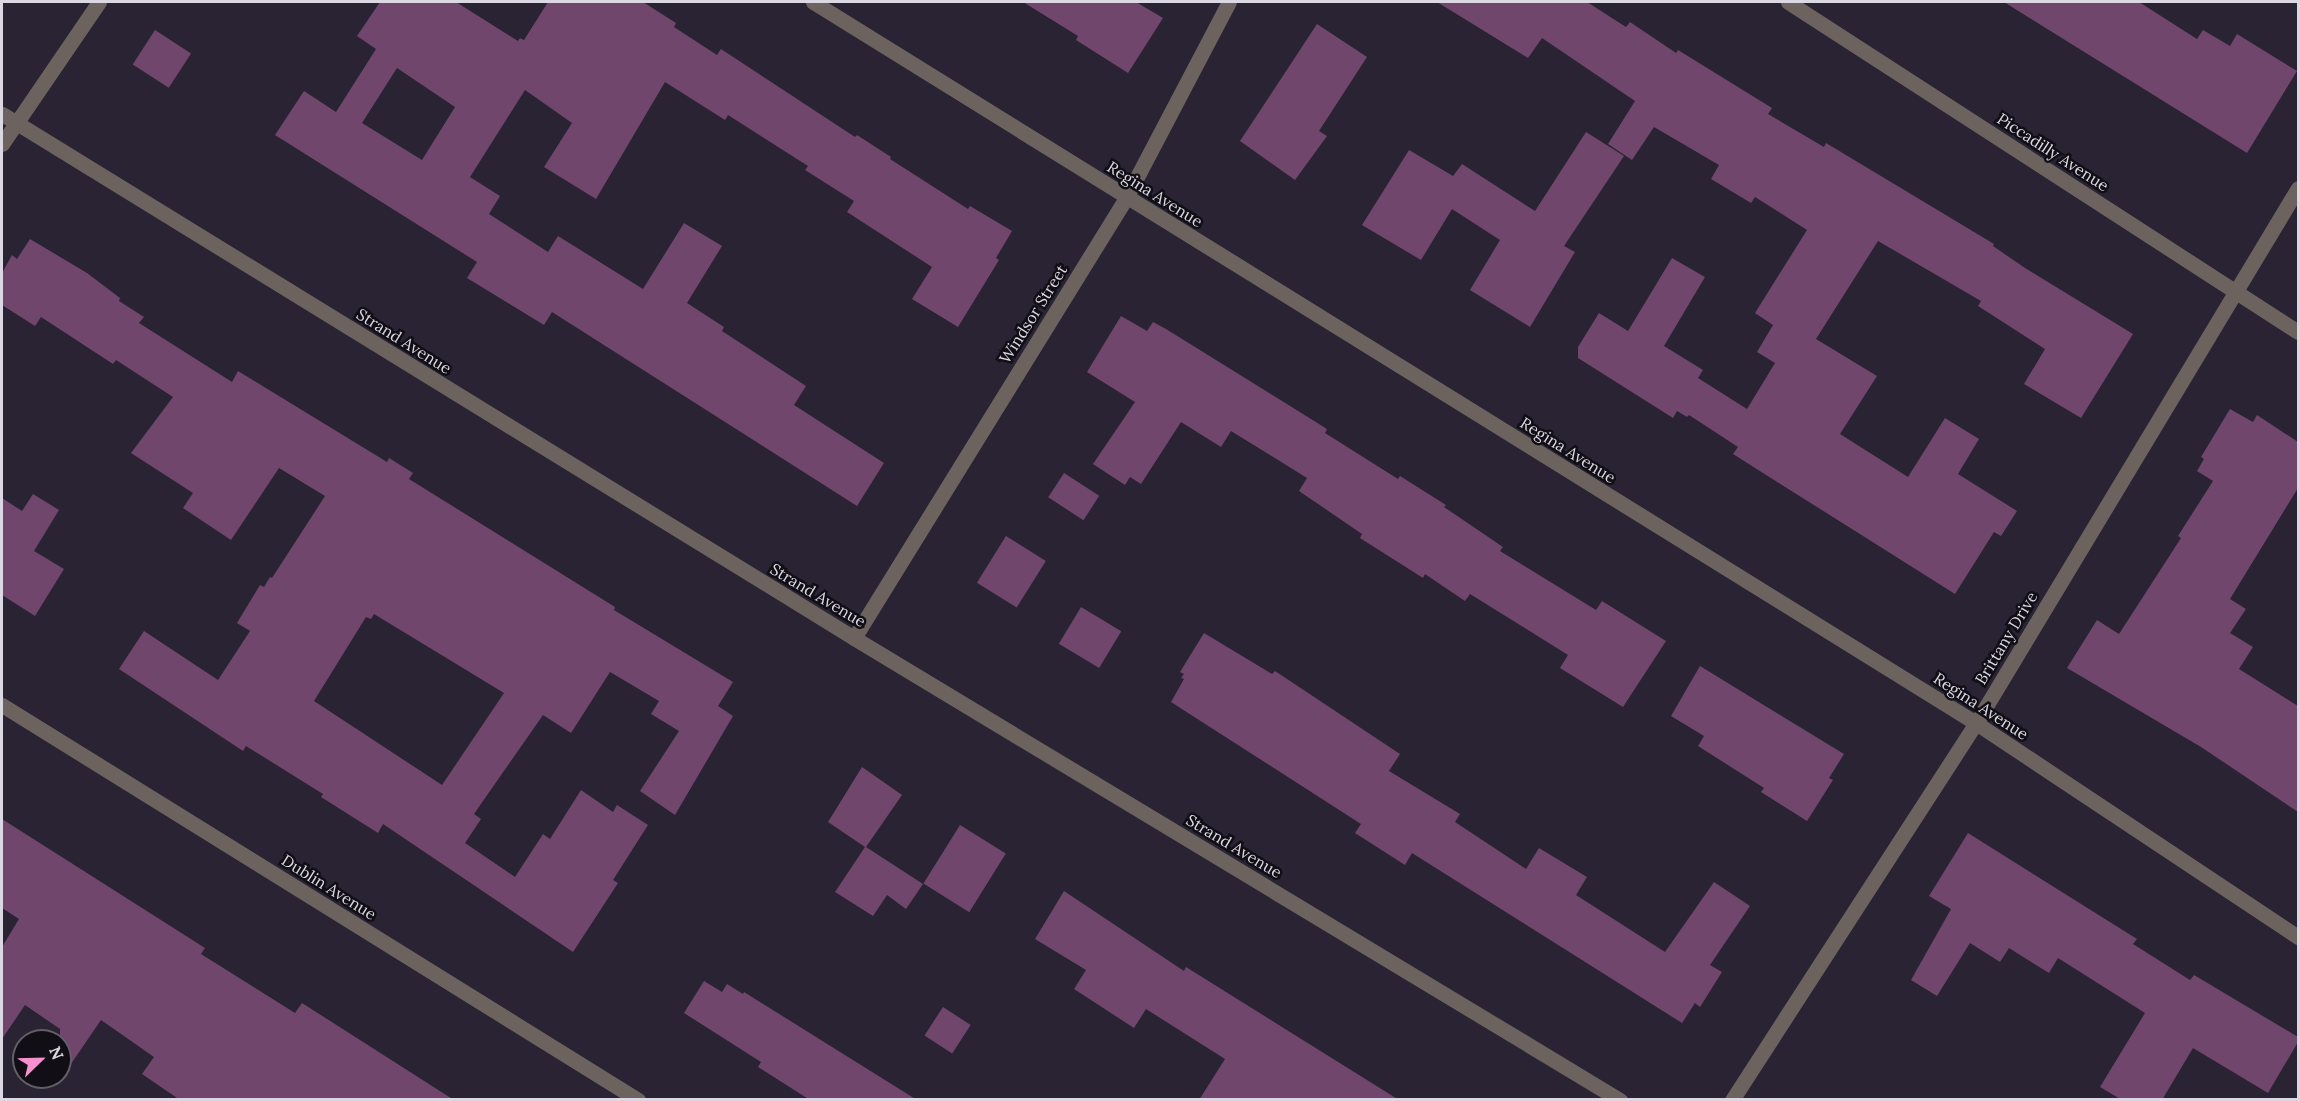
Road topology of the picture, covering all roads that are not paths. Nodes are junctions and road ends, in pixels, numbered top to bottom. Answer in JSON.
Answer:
{"nodes":[{"id":1,"x":99,"y":2,"type":"edge"},
{"id":2,"x":813,"y":2,"type":"edge"},
{"id":3,"x":1229,"y":2,"type":"edge"},
{"id":4,"x":1788,"y":2,"type":"edge"},
{"id":5,"x":2,"y":114,"type":"edge"},
{"id":6,"x":16,"y":124,"type":"junction"},
{"id":7,"x":2,"y":144,"type":"edge"},
{"id":8,"x":2298,"y":188,"type":"edge"},
{"id":9,"x":1126,"y":198,"type":"junction"},
{"id":10,"x":2235,"y":292,"type":"junction"},
{"id":11,"x":2298,"y":332,"type":"edge"},
{"id":12,"x":854,"y":638,"type":"junction"},
{"id":13,"x":2,"y":705,"type":"edge"},
{"id":14,"x":1976,"y":723,"type":"junction"},
{"id":15,"x":2298,"y":937,"type":"edge"},
{"id":16,"x":638,"y":1100,"type":"edge"},
{"id":17,"x":1620,"y":1100,"type":"edge"},
{"id":18,"x":1732,"y":1100,"type":"edge"}],
"edges":[{"from":1,"to":6,"type":"street"},
{"from":2,"to":9,"type":"street","name":"Regina Avenue"},
{"from":3,"to":9,"type":"street","name":"Windsor Street"},
{"from":4,"to":10,"type":"street","name":"Piccadilly Avenue"},
{"from":5,"to":6,"type":"street","name":"Strand Avenue"},
{"from":6,"to":7,"type":"street"},
{"from":6,"to":12,"type":"street","name":"Strand Avenue"},
{"from":8,"to":10,"type":"street","name":"Brittany Drive"},
{"from":9,"to":12,"type":"street","name":"Windsor Street"},
{"from":9,"to":14,"type":"street","name":"Regina Avenue"},
{"from":10,"to":11,"type":"street","name":"Piccadilly Avenue"},
{"from":10,"to":14,"type":"street","name":"Brittany Drive"},
{"from":12,"to":17,"type":"street","name":"Strand Avenue"},
{"from":13,"to":16,"type":"street","name":"Dublin Avenue"},
{"from":14,"to":15,"type":"street","name":"Regina Avenue"},
{"from":14,"to":18,"type":"street","name":"Brittany Drive"}]}
